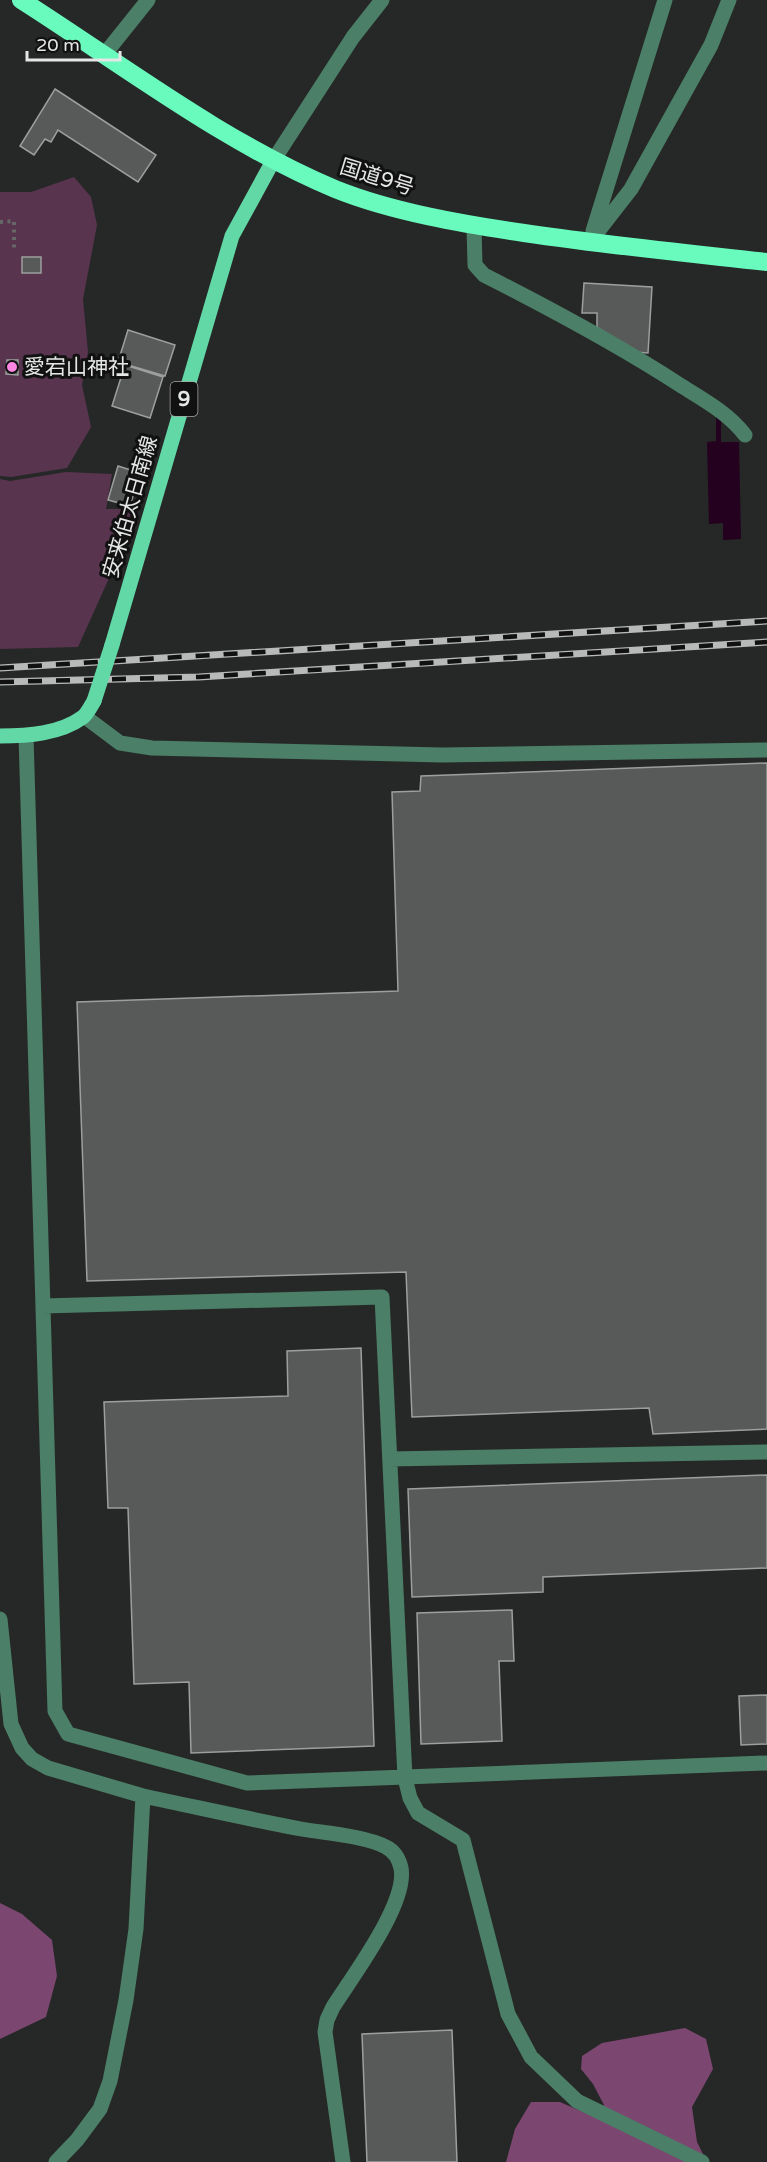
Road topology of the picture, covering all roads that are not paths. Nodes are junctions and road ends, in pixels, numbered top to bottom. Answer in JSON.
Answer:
{"nodes":[{"id":1,"x":21,"y":0,"type":"edge"},
{"id":2,"x":148,"y":0,"type":"edge"},
{"id":3,"x":382,"y":0,"type":"edge"},
{"id":4,"x":665,"y":0,"type":"edge"},
{"id":5,"x":729,"y":0,"type":"edge"},
{"id":6,"x":104,"y":55,"type":"junction"},
{"id":7,"x":273,"y":161,"type":"junction"},
{"id":8,"x":474,"y":226,"type":"junction"},
{"id":9,"x":589,"y":243,"type":"junction"},
{"id":10,"x":767,"y":262,"type":"edge"},
{"id":11,"x":745,"y":435,"type":"dead end"},
{"id":12,"x":84,"y":716,"type":"junction"},
{"id":13,"x":0,"y":736,"type":"edge"},
{"id":14,"x":26,"y":736,"type":"junction"},
{"id":15,"x":767,"y":750,"type":"edge"},
{"id":16,"x":43,"y":1306,"type":"junction"},
{"id":17,"x":767,"y":1452,"type":"edge"},
{"id":18,"x":390,"y":1459,"type":"junction"},
{"id":19,"x":0,"y":1619,"type":"edge"},
{"id":20,"x":767,"y":1763,"type":"edge"},
{"id":21,"x":405,"y":1778,"type":"junction"},
{"id":22,"x":143,"y":1796,"type":"junction"},
{"id":23,"x":56,"y":2162,"type":"edge"},
{"id":24,"x":343,"y":2162,"type":"edge"},
{"id":25,"x":702,"y":2162,"type":"edge"}],
"edges":[{"from":1,"to":6,"type":"highway","name":"国道9号"},
{"from":2,"to":6,"type":"street"},
{"from":3,"to":7,"type":"street"},
{"from":4,"to":9,"type":"street"},
{"from":5,"to":9,"type":"street"},
{"from":6,"to":7,"type":"highway","name":"国道9号"},
{"from":7,"to":8,"type":"highway","name":"国道9号"},
{"from":7,"to":12,"type":"main road","name":"安来伯太日南線","number":"9","bridge":true},
{"from":8,"to":9,"type":"highway","name":"国道9号"},
{"from":8,"to":11,"type":"street"},
{"from":9,"to":10,"type":"highway","name":"国道9号"},
{"from":12,"to":14,"type":"main road"},
{"from":12,"to":15,"type":"street"},
{"from":13,"to":14,"type":"main road"},
{"from":14,"to":16,"type":"street"},
{"from":16,"to":18,"type":"street"},
{"from":16,"to":21,"type":"street"},
{"from":17,"to":18,"type":"street"},
{"from":18,"to":21,"type":"street"},
{"from":19,"to":22,"type":"street"},
{"from":20,"to":21,"type":"street"},
{"from":21,"to":25,"type":"street"},
{"from":22,"to":23,"type":"street"},
{"from":22,"to":24,"type":"street"}]}
